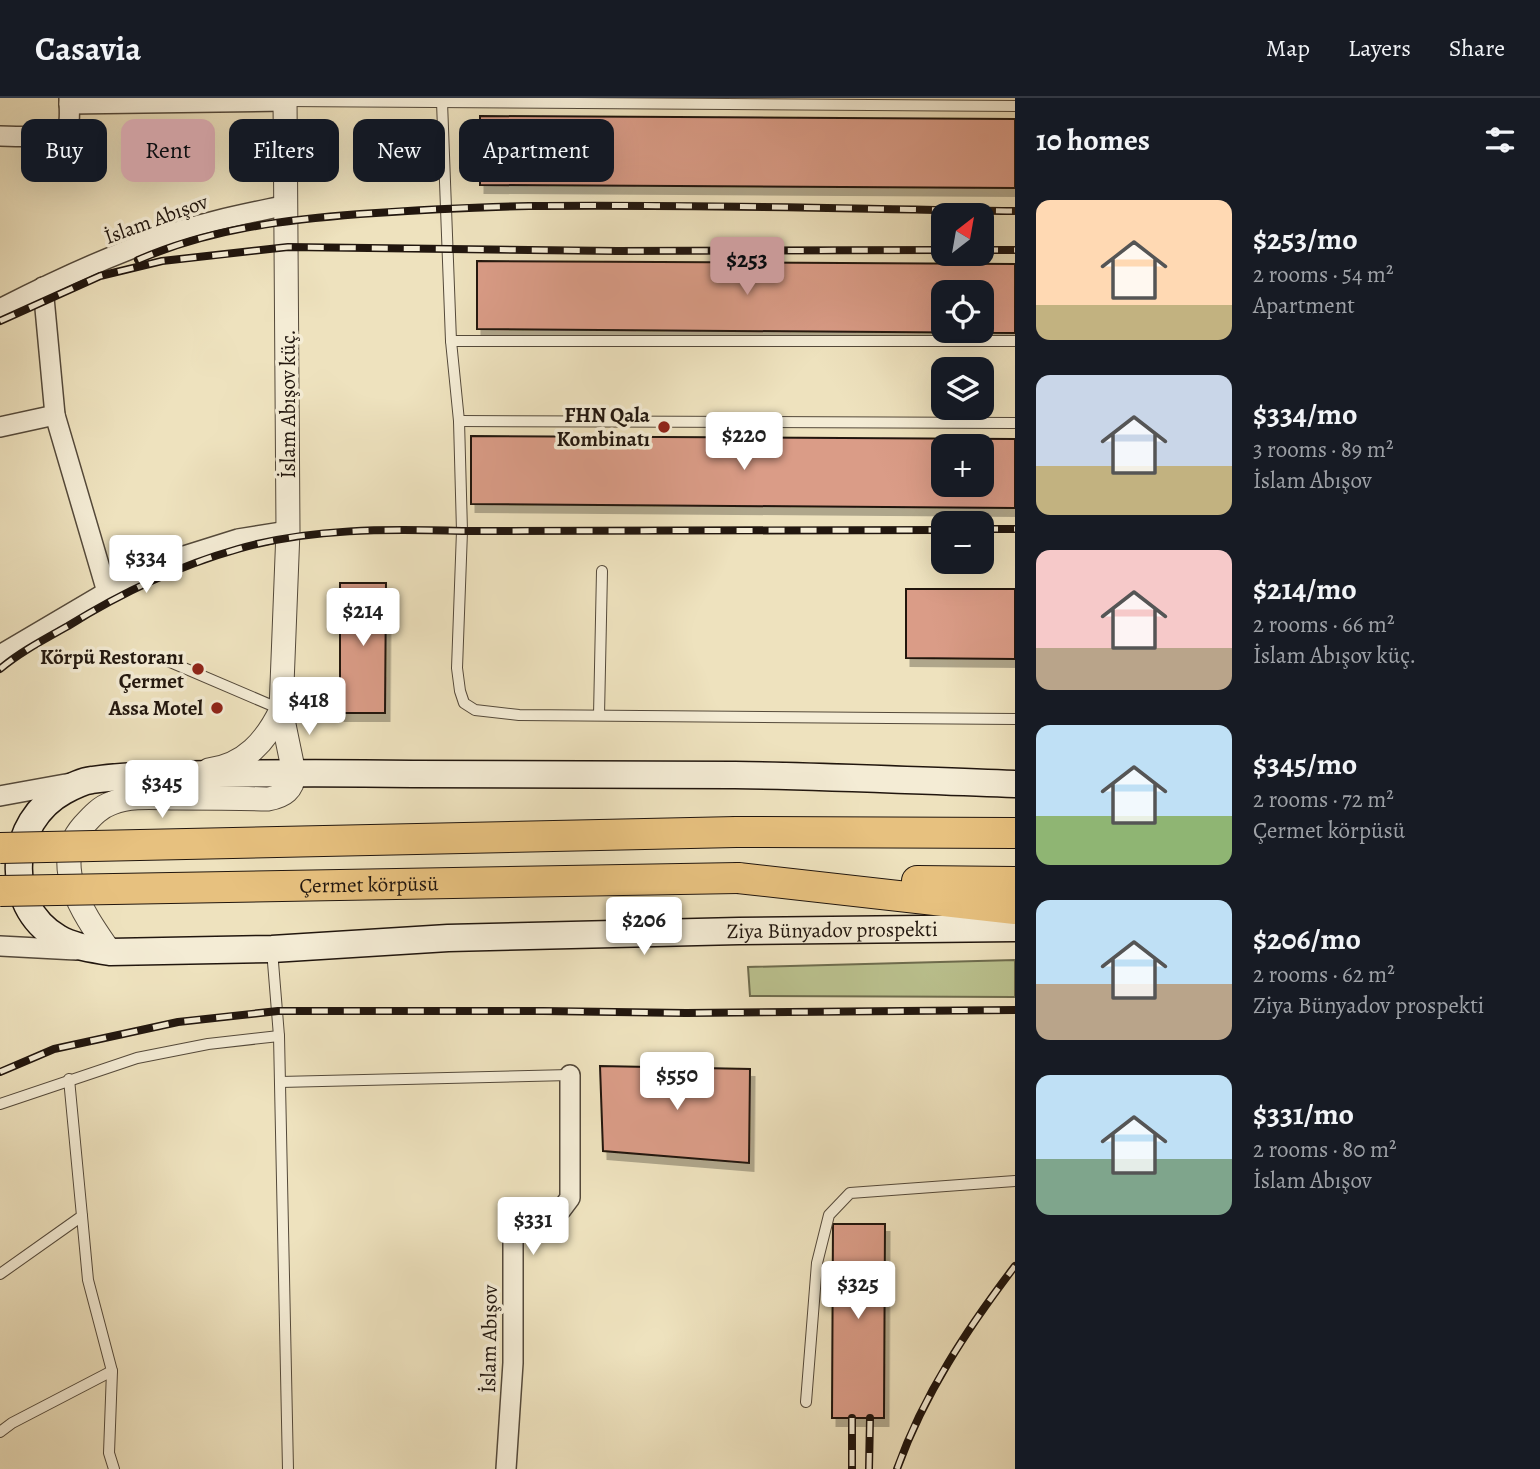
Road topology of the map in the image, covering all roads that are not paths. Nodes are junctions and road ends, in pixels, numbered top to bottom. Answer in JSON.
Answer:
{"nodes":[{"id":1,"x":285,"y":100,"type":"edge"},
{"id":2,"x":69,"y":101,"type":"edge"},
{"id":3,"x":442,"y":103,"type":"junction"},
{"id":4,"x":1015,"y":106,"type":"edge"},
{"id":5,"x":0,"y":136,"type":"edge"},
{"id":6,"x":287,"y":205,"type":"junction"},
{"id":7,"x":43,"y":287,"type":"junction"},
{"id":8,"x":0,"y":309,"type":"edge"},
{"id":9,"x":451,"y":341,"type":"junction"},
{"id":10,"x":1015,"y":341,"type":"edge"},
{"id":11,"x":55,"y":415,"type":"junction"},
{"id":12,"x":459,"y":421,"type":"junction"},
{"id":13,"x":1015,"y":423,"type":"edge"},
{"id":14,"x":0,"y":427,"type":"edge"},
{"id":15,"x":288,"y":531,"type":"junction"},
{"id":16,"x":601,"y":570,"type":"dead end"},
{"id":17,"x":107,"y":592,"type":"junction"},
{"id":18,"x":0,"y":655,"type":"edge"},
{"id":19,"x":163,"y":659,"type":"dead end"},
{"id":20,"x":281,"y":710,"type":"junction"},
{"id":21,"x":598,"y":715,"type":"junction"},
{"id":22,"x":1015,"y":719,"type":"edge"},
{"id":23,"x":294,"y":773,"type":"junction"},
{"id":24,"x":175,"y":775,"type":"junction"},
{"id":25,"x":89,"y":780,"type":"junction"},
{"id":26,"x":1015,"y":784,"type":"edge"},
{"id":27,"x":0,"y":796,"type":"edge"},
{"id":28,"x":1015,"y":833,"type":"edge"},
{"id":29,"x":0,"y":848,"type":"edge"},
{"id":30,"x":738,"y":878,"type":"junction"},
{"id":31,"x":1015,"y":882,"type":"edge"},
{"id":32,"x":0,"y":891,"type":"edge"},
{"id":33,"x":1015,"y":909,"type":"edge"},
{"id":34,"x":1015,"y":928,"type":"edge"},
{"id":35,"x":0,"y":946,"type":"edge"},
{"id":36,"x":272,"y":949,"type":"junction"},
{"id":37,"x":110,"y":952,"type":"junction"},
{"id":38,"x":279,"y":1037,"type":"junction"},
{"id":39,"x":570,"y":1075,"type":"joint"},
{"id":40,"x":69,"y":1079,"type":"junction"},
{"id":41,"x":280,"y":1082,"type":"junction"},
{"id":42,"x":0,"y":1104,"type":"edge"},
{"id":43,"x":1015,"y":1181,"type":"edge"},
{"id":44,"x":82,"y":1216,"type":"junction"},
{"id":45,"x":0,"y":1274,"type":"edge"},
{"id":46,"x":112,"y":1371,"type":"junction"},
{"id":47,"x":806,"y":1402,"type":"dead end"},
{"id":48,"x":0,"y":1432,"type":"edge"},
{"id":49,"x":114,"y":1469,"type":"edge"},
{"id":50,"x":288,"y":1469,"type":"edge"},
{"id":51,"x":506,"y":1469,"type":"edge"}],
"edges":[{"from":1,"to":2,"type":"street"},
{"from":1,"to":3,"type":"lane"},
{"from":1,"to":6,"type":"street","name":"İslam Abışov küç."},
{"from":2,"to":5,"type":"street"},
{"from":3,"to":4,"type":"lane"},
{"from":3,"to":9,"type":"lane"},
{"from":6,"to":7,"type":"street","name":"İslam Abışov"},
{"from":6,"to":15,"type":"street","name":"İslam Abışov küç."},
{"from":7,"to":8,"type":"street","name":"İslam Abışov"},
{"from":7,"to":11,"type":"street"},
{"from":9,"to":10,"type":"lane"},
{"from":9,"to":12,"type":"lane"},
{"from":11,"to":14,"type":"street"},
{"from":11,"to":17,"type":"street"},
{"from":12,"to":13,"type":"lane"},
{"from":12,"to":21,"type":"lane"},
{"from":15,"to":17,"type":"street"},
{"from":15,"to":20,"type":"street","name":"İslam Abışov küç."},
{"from":16,"to":21,"type":"lane"},
{"from":17,"to":18,"type":"street"},
{"from":19,"to":20,"type":"lane"},
{"from":20,"to":23,"type":"street"},
{"from":20,"to":24,"type":"street"},
{"from":21,"to":22,"type":"lane"},
{"from":23,"to":24,"type":"main road"},
{"from":23,"to":26,"type":"main road"},
{"from":23,"to":37,"type":"street"},
{"from":24,"to":25,"type":"main road"},
{"from":25,"to":27,"type":"street"},
{"from":25,"to":37,"type":"main road","name":"Ziya Bünyadov prospekti"},
{"from":28,"to":29,"type":"main road","bridge":true},
{"from":30,"to":31,"type":"main road"},
{"from":30,"to":32,"type":"main road","name":"Çermet körpüsü","bridge":true},
{"from":30,"to":33,"type":"main road"},
{"from":34,"to":36,"type":"main road","name":"Ziya Bünyadov prospekti"},
{"from":35,"to":37,"type":"street"},
{"from":36,"to":37,"type":"main road","name":"Ziya Bünyadov prospekti"},
{"from":36,"to":38,"type":"lane"},
{"from":38,"to":40,"type":"lane"},
{"from":38,"to":41,"type":"lane"},
{"from":39,"to":41,"type":"lane"},
{"from":39,"to":51,"type":"street","name":"İslam Abışov"},
{"from":40,"to":42,"type":"lane"},
{"from":40,"to":44,"type":"lane"},
{"from":41,"to":50,"type":"lane"},
{"from":43,"to":47,"type":"lane"},
{"from":44,"to":45,"type":"lane"},
{"from":44,"to":46,"type":"lane"},
{"from":46,"to":48,"type":"lane"},
{"from":46,"to":49,"type":"lane"}]}
